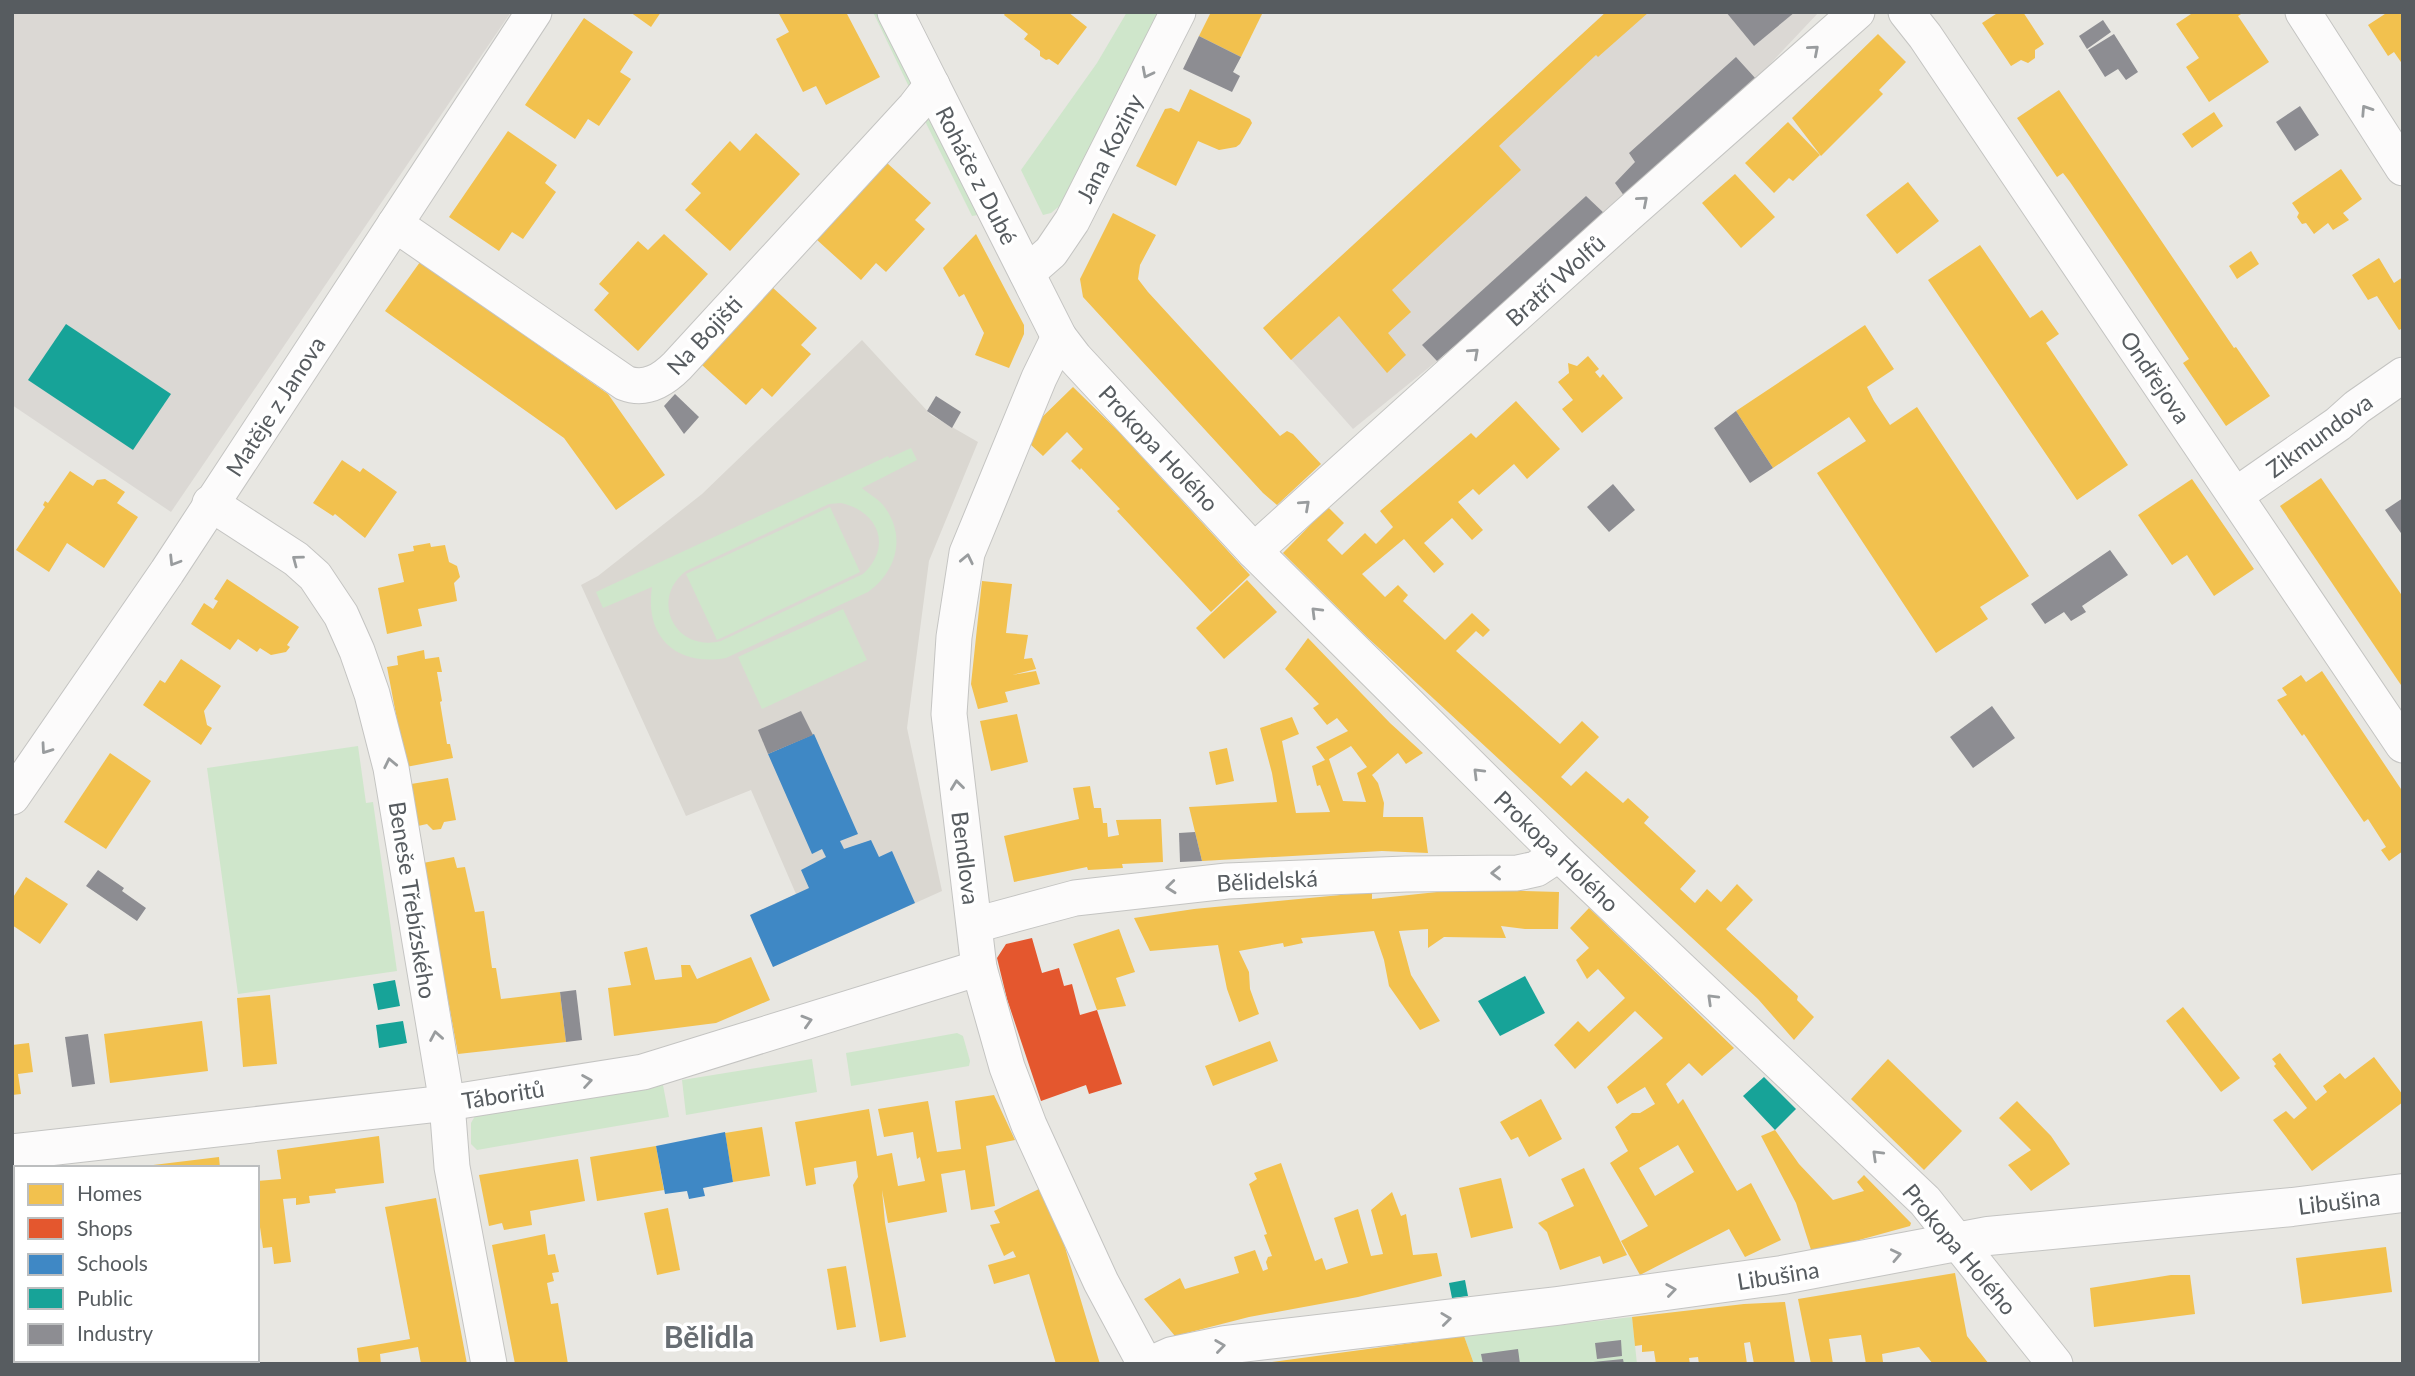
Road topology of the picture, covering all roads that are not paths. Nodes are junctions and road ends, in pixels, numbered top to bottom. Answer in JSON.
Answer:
{"nodes":[{"id":1,"x":534,"y":12,"type":"edge"},
{"id":2,"x":895,"y":12,"type":"edge"},
{"id":3,"x":1178,"y":12,"type":"edge"},
{"id":4,"x":1857,"y":12,"type":"edge"},
{"id":5,"x":1906,"y":12,"type":"edge"},
{"id":6,"x":2303,"y":12,"type":"edge"},
{"id":7,"x":932,"y":85,"type":"junction"},
{"id":8,"x":2403,"y":168,"type":"edge"},
{"id":9,"x":394,"y":224,"type":"junction"},
{"id":10,"x":1027,"y":273,"type":"junction"},
{"id":11,"x":1059,"y":337,"type":"junction"},
{"id":12,"x":2403,"y":375,"type":"edge"},
{"id":13,"x":2236,"y":495,"type":"junction"},
{"id":14,"x":210,"y":503,"type":"junction"},
{"id":15,"x":1254,"y":551,"type":"junction"},
{"id":16,"x":2403,"y":745,"type":"edge"},
{"id":17,"x":12,"y":797,"type":"edge"},
{"id":18,"x":1559,"y":854,"type":"junction"},
{"id":19,"x":975,"y":925,"type":"junction"},
{"id":20,"x":979,"y":968,"type":"junction"},
{"id":21,"x":447,"y":1103,"type":"junction"},
{"id":22,"x":12,"y":1152,"type":"edge"},
{"id":23,"x":2403,"y":1193,"type":"edge"},
{"id":24,"x":1955,"y":1242,"type":"junction"},
{"id":25,"x":489,"y":1364,"type":"edge"},
{"id":26,"x":1145,"y":1364,"type":"edge"},
{"id":27,"x":1154,"y":1364,"type":"edge"},
{"id":28,"x":2055,"y":1364,"type":"edge"}],
"edges":[{"from":1,"to":9,"type":"street","name":"Matěje z Janova"},
{"from":2,"to":7,"type":"street","name":"Roháče z Dubé"},
{"from":3,"to":10,"type":"street","name":"Jana Koziny","one_way":true},
{"from":15,"to":4,"type":"street","name":"Bratří Wolfů","one_way":true},
{"from":5,"to":13,"type":"street","name":"Ondřejova"},
{"from":8,"to":6,"type":"street","one_way":true},
{"from":7,"to":9,"type":"street","name":"Na Bojišti"},
{"from":7,"to":10,"type":"street","name":"Roháče z Dubé"},
{"from":9,"to":14,"type":"street","name":"Matěje z Janova"},
{"from":10,"to":11,"type":"street","name":"Roháče z Dubé"},
{"from":11,"to":15,"type":"street","name":"Prokopa Holého"},
{"from":19,"to":11,"type":"street","name":"Bendlova","one_way":true},
{"from":12,"to":13,"type":"street","name":"Zikmundova"},
{"from":13,"to":16,"type":"street","name":"Ondřejova"},
{"from":14,"to":17,"type":"street","name":"Matěje z Janova","one_way":true},
{"from":21,"to":14,"type":"street","name":"Beneše Třebízského","one_way":true},
{"from":18,"to":15,"type":"street","name":"Prokopa Holého","one_way":true},
{"from":18,"to":19,"type":"street","name":"Bělidelská","one_way":true},
{"from":24,"to":18,"type":"street","name":"Prokopa Holého","one_way":true},
{"from":19,"to":20,"type":"street","name":"Bendlova"},
{"from":21,"to":20,"type":"street","name":"Táboritů","one_way":true},
{"from":20,"to":26,"type":"street","name":"Bendlova"},
{"from":21,"to":22,"type":"street","name":"Táboritů"},
{"from":21,"to":25,"type":"street","name":"Beneše Třebízského"},
{"from":23,"to":24,"type":"street","name":"Libušina"},
{"from":27,"to":24,"type":"street","name":"Libušina","one_way":true},
{"from":24,"to":28,"type":"street","name":"Prokopa Holého"}]}
